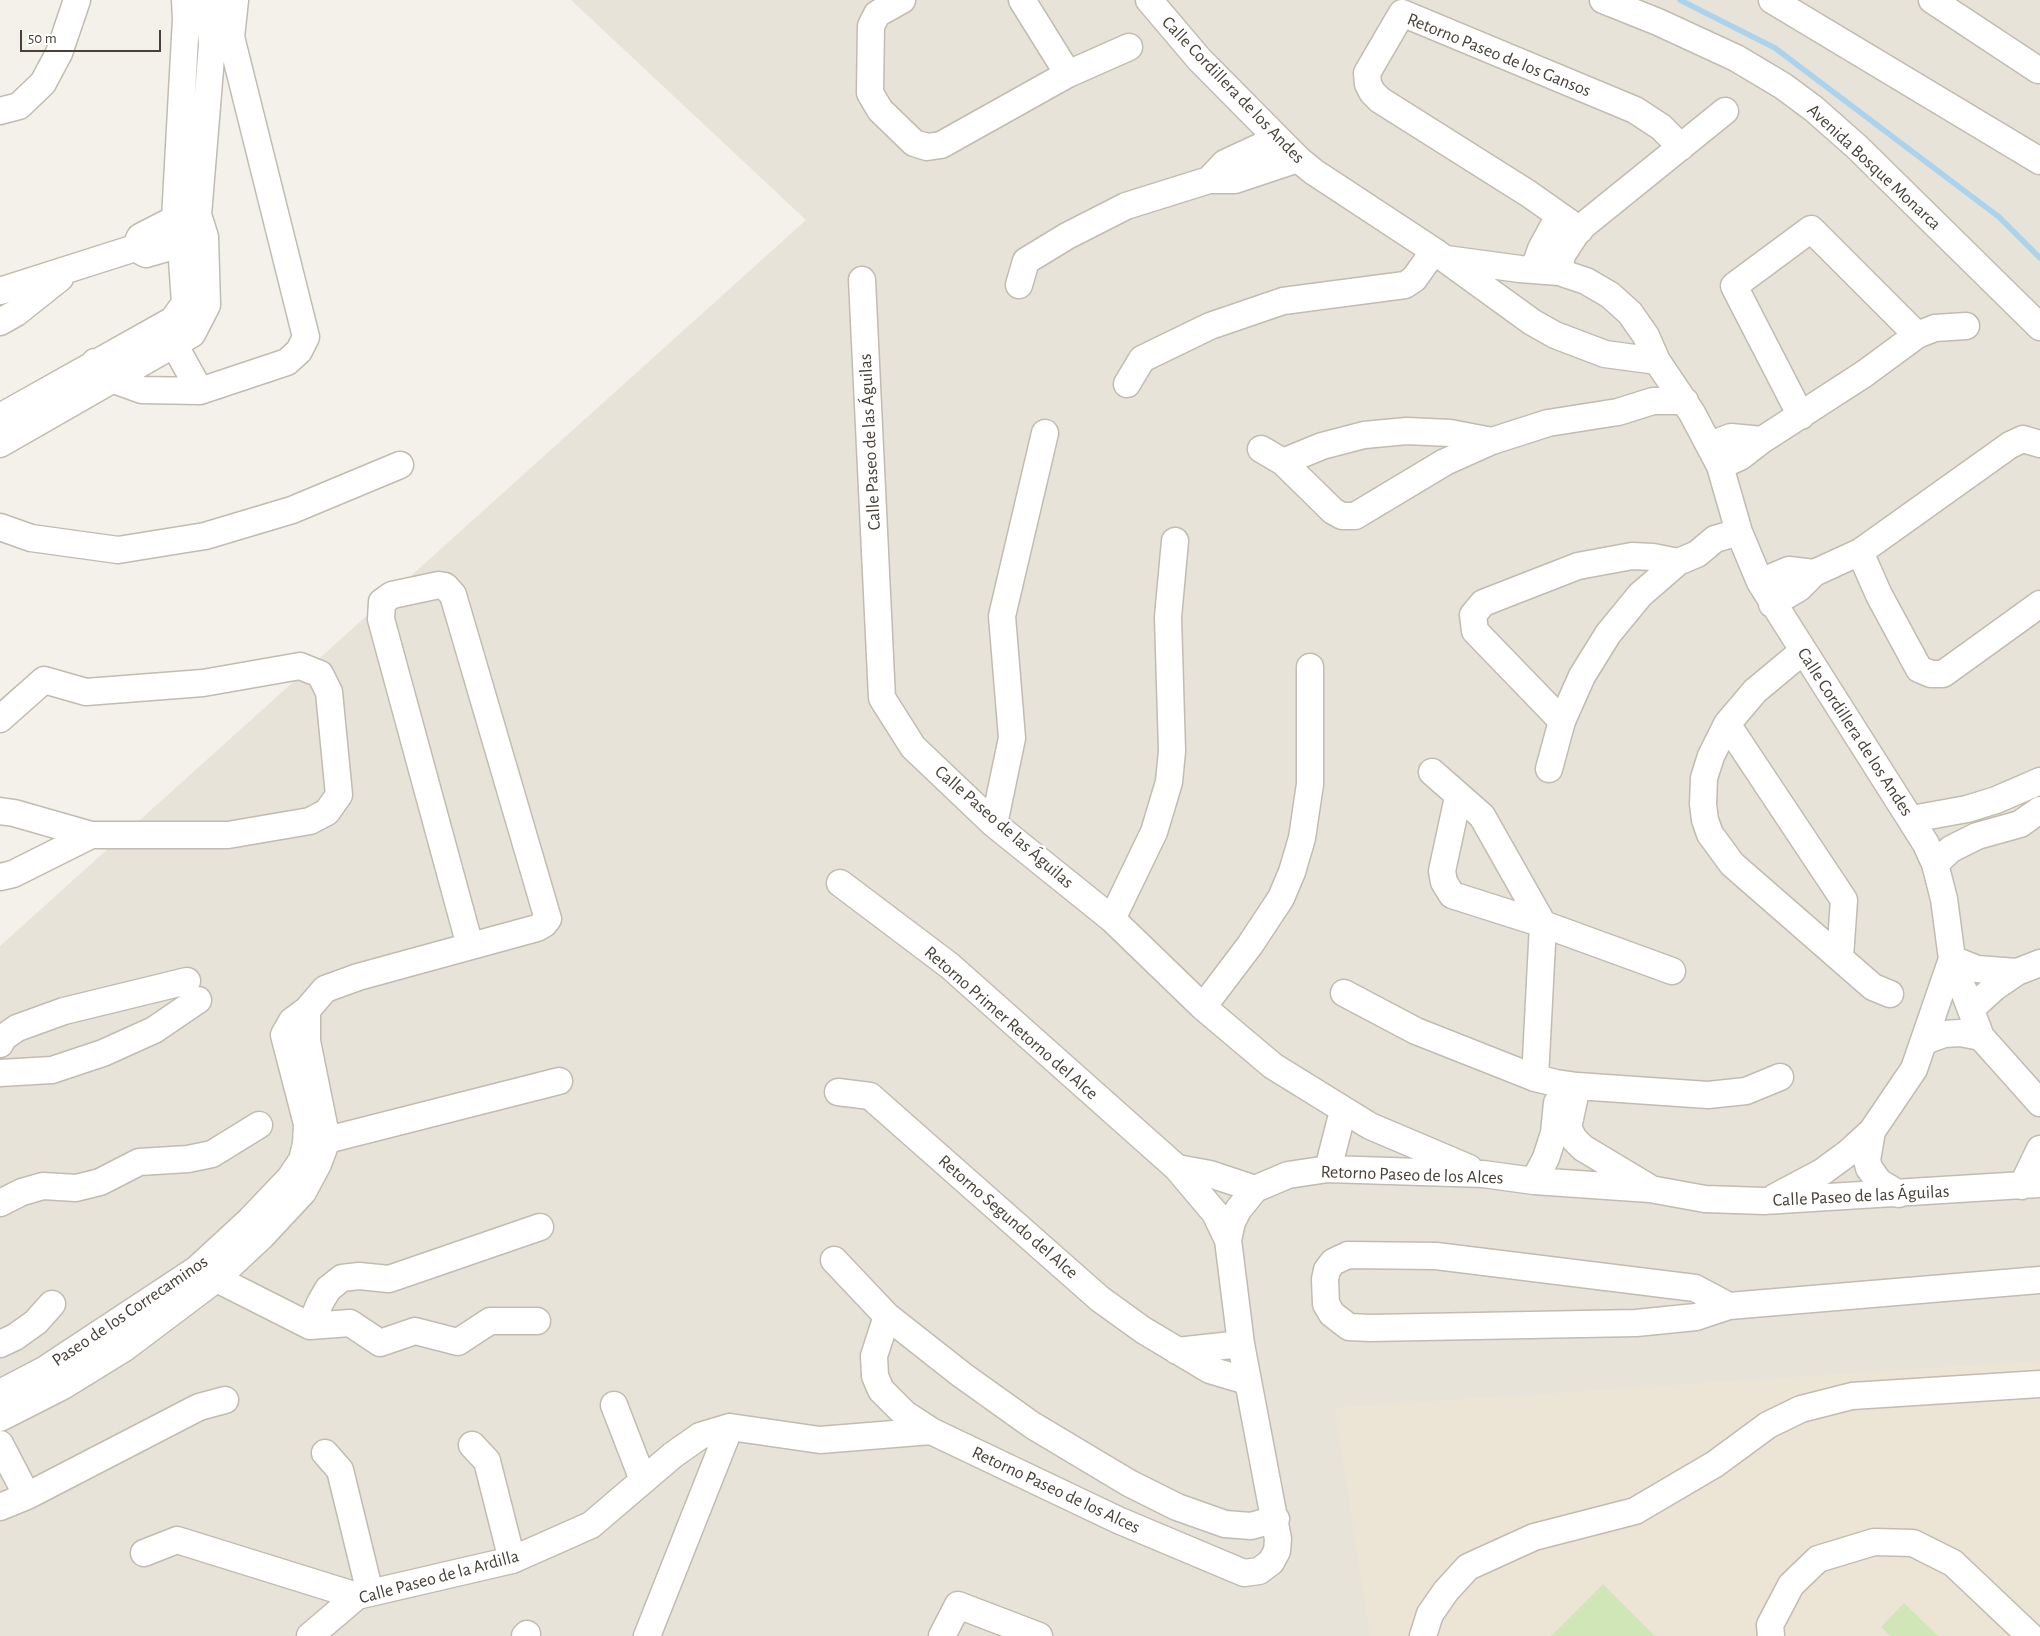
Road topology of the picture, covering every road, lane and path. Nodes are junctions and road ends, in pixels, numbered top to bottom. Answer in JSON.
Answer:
{"nodes":[{"id":1,"x":77,"y":0,"type":"edge"},
{"id":2,"x":185,"y":0,"type":"edge"},
{"id":3,"x":209,"y":0,"type":"edge"},
{"id":4,"x":235,"y":0,"type":"edge"},
{"id":5,"x":902,"y":0,"type":"edge"},
{"id":6,"x":1022,"y":0,"type":"edge"},
{"id":7,"x":1149,"y":0,"type":"edge"},
{"id":8,"x":1603,"y":0,"type":"edge"},
{"id":9,"x":1932,"y":0,"type":"edge"},
{"id":10,"x":1781,"y":3,"type":"edge"},
{"id":11,"x":1129,"y":47,"type":"dead end"},
{"id":12,"x":2038,"y":70,"type":"dead end"},
{"id":13,"x":1068,"y":74,"type":"junction"},
{"id":14,"x":0,"y":111,"type":"edge"},
{"id":15,"x":1725,"y":111,"type":"dead end"},
{"id":16,"x":1277,"y":139,"type":"junction"},
{"id":17,"x":1681,"y":147,"type":"junction"},
{"id":18,"x":1298,"y":159,"type":"junction"},
{"id":19,"x":2040,"y":161,"type":"edge"},
{"id":20,"x":1209,"y":180,"type":"junction"},
{"id":21,"x":1570,"y":223,"type":"junction"},
{"id":22,"x":190,"y":229,"type":"junction"},
{"id":23,"x":1431,"y":249,"type":"junction"},
{"id":24,"x":73,"y":268,"type":"junction"},
{"id":25,"x":1527,"y":269,"type":"junction"},
{"id":26,"x":1559,"y":272,"type":"junction"},
{"id":27,"x":862,"y":280,"type":"dead end"},
{"id":28,"x":1019,"y":286,"type":"dead end"},
{"id":29,"x":0,"y":291,"type":"edge"},
{"id":30,"x":1510,"y":306,"type":"junction"},
{"id":31,"x":0,"y":322,"type":"edge"},
{"id":32,"x":1966,"y":326,"type":"dead end"},
{"id":33,"x":2040,"y":328,"type":"edge"},
{"id":34,"x":168,"y":334,"type":"junction"},
{"id":35,"x":1917,"y":335,"type":"junction"},
{"id":36,"x":1658,"y":361,"type":"junction"},
{"id":37,"x":104,"y":371,"type":"junction"},
{"id":38,"x":1127,"y":384,"type":"dead end"},
{"id":39,"x":200,"y":391,"type":"junction"},
{"id":40,"x":1688,"y":407,"type":"junction"},
{"id":41,"x":1801,"y":416,"type":"junction"},
{"id":42,"x":0,"y":417,"type":"edge"},
{"id":43,"x":1045,"y":433,"type":"dead end"},
{"id":44,"x":1492,"y":441,"type":"junction"},
{"id":45,"x":0,"y":444,"type":"edge"},
{"id":46,"x":2040,"y":444,"type":"edge"},
{"id":47,"x":1261,"y":449,"type":"dead end"},
{"id":48,"x":1715,"y":456,"type":"junction"},
{"id":49,"x":1283,"y":462,"type":"junction"},
{"id":50,"x":400,"y":465,"type":"dead end"},
{"id":51,"x":0,"y":527,"type":"edge"},
{"id":52,"x":1175,"y":541,"type":"dead end"},
{"id":53,"x":1742,"y":541,"type":"junction"},
{"id":54,"x":1860,"y":552,"type":"junction"},
{"id":55,"x":1687,"y":558,"type":"junction"},
{"id":56,"x":1766,"y":593,"type":"junction"},
{"id":57,"x":2040,"y":604,"type":"edge"},
{"id":58,"x":1808,"y":659,"type":"junction"},
{"id":59,"x":1310,"y":667,"type":"dead end"},
{"id":60,"x":0,"y":720,"type":"edge"},
{"id":61,"x":1562,"y":721,"type":"junction"},
{"id":62,"x":1727,"y":724,"type":"junction"},
{"id":63,"x":1549,"y":768,"type":"dead end"},
{"id":64,"x":1432,"y":772,"type":"dead end"},
{"id":65,"x":2040,"y":781,"type":"edge"},
{"id":66,"x":1458,"y":797,"type":"junction"},
{"id":67,"x":1967,"y":809,"type":"junction"},
{"id":68,"x":2040,"y":810,"type":"edge"},
{"id":69,"x":0,"y":811,"type":"edge"},
{"id":70,"x":1912,"y":819,"type":"junction"},
{"id":71,"x":994,"y":824,"type":"junction"},
{"id":72,"x":91,"y":835,"type":"junction"},
{"id":73,"x":1976,"y":836,"type":"junction"},
{"id":74,"x":1935,"y":864,"type":"junction"},
{"id":75,"x":0,"y":877,"type":"edge"},
{"id":76,"x":840,"y":883,"type":"dead end"},
{"id":77,"x":1112,"y":919,"type":"junction"},
{"id":78,"x":1542,"y":924,"type":"junction"},
{"id":79,"x":470,"y":946,"type":"junction"},
{"id":80,"x":1840,"y":957,"type":"junction"},
{"id":81,"x":1952,"y":959,"type":"junction"},
{"id":82,"x":2029,"y":968,"type":"edge"},
{"id":83,"x":1672,"y":971,"type":"dead end"},
{"id":84,"x":1344,"y":993,"type":"dead end"},
{"id":85,"x":1890,"y":994,"type":"dead end"},
{"id":86,"x":1203,"y":1007,"type":"junction"},
{"id":87,"x":1972,"y":1008,"type":"junction"},
{"id":88,"x":1981,"y":1037,"type":"junction"},
{"id":89,"x":1925,"y":1041,"type":"junction"},
{"id":90,"x":0,"y":1044,"type":"edge"},
{"id":91,"x":0,"y":1073,"type":"edge"},
{"id":92,"x":1780,"y":1077,"type":"dead end"},
{"id":93,"x":559,"y":1081,"type":"dead end"},
{"id":94,"x":1559,"y":1083,"type":"junction"},
{"id":95,"x":838,"y":1092,"type":"dead end"},
{"id":96,"x":2040,"y":1103,"type":"edge"},
{"id":97,"x":1343,"y":1111,"type":"junction"},
{"id":98,"x":259,"y":1125,"type":"dead end"},
{"id":99,"x":319,"y":1128,"type":"junction"},
{"id":100,"x":1872,"y":1131,"type":"junction"},
{"id":101,"x":2040,"y":1149,"type":"edge"},
{"id":102,"x":1177,"y":1168,"type":"junction"},
{"id":103,"x":1328,"y":1169,"type":"junction"},
{"id":104,"x":1483,"y":1174,"type":"junction"},
{"id":105,"x":1534,"y":1181,"type":"junction"},
{"id":106,"x":2031,"y":1185,"type":"edge"},
{"id":107,"x":1255,"y":1189,"type":"junction"},
{"id":108,"x":1650,"y":1189,"type":"junction"},
{"id":109,"x":1899,"y":1194,"type":"junction"},
{"id":110,"x":1764,"y":1201,"type":"junction"},
{"id":111,"x":0,"y":1203,"type":"edge"},
{"id":112,"x":540,"y":1226,"type":"dead end"},
{"id":113,"x":1228,"y":1240,"type":"junction"},
{"id":114,"x":834,"y":1260,"type":"dead end"},
{"id":115,"x":206,"y":1274,"type":"junction"},
{"id":116,"x":2040,"y":1280,"type":"edge"},
{"id":117,"x":52,"y":1304,"type":"dead end"},
{"id":118,"x":1729,"y":1306,"type":"junction"},
{"id":119,"x":887,"y":1316,"type":"junction"},
{"id":120,"x":537,"y":1321,"type":"dead end"},
{"id":121,"x":310,"y":1326,"type":"junction"},
{"id":122,"x":0,"y":1344,"type":"edge"},
{"id":123,"x":1241,"y":1344,"type":"junction"},
{"id":124,"x":1177,"y":1351,"type":"junction"},
{"id":125,"x":1247,"y":1381,"type":"junction"},
{"id":126,"x":2040,"y":1384,"type":"edge"},
{"id":127,"x":0,"y":1394,"type":"edge"},
{"id":128,"x":225,"y":1400,"type":"dead end"},
{"id":129,"x":614,"y":1405,"type":"dead end"},
{"id":130,"x":0,"y":1418,"type":"edge"},
{"id":131,"x":730,"y":1427,"type":"junction"},
{"id":132,"x":930,"y":1431,"type":"junction"},
{"id":133,"x":0,"y":1444,"type":"edge"},
{"id":134,"x":472,"y":1445,"type":"dead end"},
{"id":135,"x":325,"y":1453,"type":"dead end"},
{"id":136,"x":644,"y":1480,"type":"junction"},
{"id":137,"x":8,"y":1502,"type":"edge"},
{"id":138,"x":1276,"y":1519,"type":"junction"},
{"id":139,"x":144,"y":1553,"type":"dead end"},
{"id":140,"x":512,"y":1560,"type":"junction"},
{"id":141,"x":363,"y":1594,"type":"junction"},
{"id":142,"x":310,"y":1636,"type":"edge"},
{"id":143,"x":647,"y":1636,"type":"edge"},
{"id":144,"x":942,"y":1636,"type":"edge"},
{"id":145,"x":1039,"y":1636,"type":"edge"},
{"id":146,"x":1423,"y":1636,"type":"edge"},
{"id":147,"x":1771,"y":1636,"type":"edge"},
{"id":148,"x":2030,"y":1636,"type":"edge"}],
"edges":[{"from":1,"to":14,"type":"street"},
{"from":2,"to":22,"type":"street"},
{"from":3,"to":22,"type":"street"},
{"from":4,"to":39,"type":"street"},
{"from":5,"to":13,"type":"street"},
{"from":6,"to":13,"type":"street"},
{"from":7,"to":16,"type":"street","name":"Calle Cordillera de los Andes"},
{"from":8,"to":33,"type":"street","name":"Avenida Bosque Monarca"},
{"from":9,"to":12,"type":"street"},
{"from":10,"to":19,"type":"street"},
{"from":11,"to":13,"type":"street"},
{"from":15,"to":17,"type":"street"},
{"from":16,"to":18,"type":"street","name":"Calle Cordillera de los Andes"},
{"from":16,"to":20,"type":"street"},
{"from":17,"to":21,"type":"street"},
{"from":17,"to":21,"type":"street","name":"Retorno Paseo de los Gansos"},
{"from":18,"to":20,"type":"street"},
{"from":18,"to":23,"type":"street","name":"Calle Cordillera de los Andes"},
{"from":20,"to":28,"type":"street"},
{"from":21,"to":25,"type":"street"},
{"from":21,"to":26,"type":"street"},
{"from":22,"to":24,"type":"street"},
{"from":22,"to":34,"type":"street"},
{"from":23,"to":25,"type":"street","name":"Calle Cordillera de los Andes"},
{"from":23,"to":30,"type":"street","name":"Calle Cordillera de los Andes"},
{"from":23,"to":38,"type":"street"},
{"from":24,"to":29,"type":"street"},
{"from":24,"to":31,"type":"street"},
{"from":25,"to":26,"type":"street","name":"Calle Cordillera de los Andes"},
{"from":25,"to":30,"type":"street"},
{"from":26,"to":36,"type":"street","name":"Calle Cordillera de los Andes"},
{"from":27,"to":71,"type":"street","name":"Calle Paseo de las Águilas"},
{"from":30,"to":36,"type":"street","name":"Calle Cordillera de los Andes"},
{"from":32,"to":35,"type":"street"},
{"from":34,"to":37,"type":"street"},
{"from":34,"to":39,"type":"street"},
{"from":35,"to":41,"type":"street"},
{"from":35,"to":41,"type":"street"},
{"from":36,"to":40,"type":"street","name":"Calle Cordillera de los Andes"},
{"from":37,"to":39,"type":"street"},
{"from":37,"to":42,"type":"street"},
{"from":37,"to":45,"type":"street"},
{"from":40,"to":44,"type":"street"},
{"from":40,"to":48,"type":"street","name":"Calle Cordillera de los Andes"},
{"from":41,"to":48,"type":"street"},
{"from":43,"to":71,"type":"street"},
{"from":44,"to":49,"type":"street"},
{"from":44,"to":49,"type":"street"},
{"from":46,"to":54,"type":"street"},
{"from":47,"to":49,"type":"street"},
{"from":48,"to":53,"type":"street","name":"Calle Cordillera de los Andes"},
{"from":50,"to":51,"type":"street"},
{"from":52,"to":77,"type":"street"},
{"from":53,"to":55,"type":"street"},
{"from":53,"to":56,"type":"street","name":"Calle Cordillera de los Andes"},
{"from":54,"to":56,"type":"street"},
{"from":54,"to":57,"type":"street"},
{"from":55,"to":61,"type":"street"},
{"from":55,"to":61,"type":"street"},
{"from":56,"to":58,"type":"street","name":"Calle Cordillera de los Andes"},
{"from":58,"to":62,"type":"street"},
{"from":58,"to":70,"type":"street","name":"Calle Cordillera de los Andes"},
{"from":59,"to":86,"type":"street"},
{"from":60,"to":72,"type":"street"},
{"from":61,"to":63,"type":"street"},
{"from":62,"to":80,"type":"street"},
{"from":62,"to":80,"type":"street"},
{"from":64,"to":66,"type":"street"},
{"from":65,"to":67,"type":"street"},
{"from":66,"to":78,"type":"street"},
{"from":66,"to":78,"type":"street"},
{"from":67,"to":70,"type":"street"},
{"from":67,"to":73,"type":"street"},
{"from":68,"to":73,"type":"street"},
{"from":69,"to":72,"type":"street"},
{"from":70,"to":74,"type":"street","name":"Calle Cordillera de los Andes"},
{"from":71,"to":77,"type":"street","name":"Calle Paseo de las Águilas"},
{"from":72,"to":75,"type":"street"},
{"from":73,"to":74,"type":"street"},
{"from":74,"to":81,"type":"street","name":"Calle Cordillera de los Andes"},
{"from":76,"to":102,"type":"street","name":"Retorno Primer Retorno del Alce"},
{"from":77,"to":86,"type":"street","name":"Calle Paseo de las Águilas"},
{"from":78,"to":83,"type":"street"},
{"from":78,"to":94,"type":"street"},
{"from":79,"to":79,"type":"street"},
{"from":79,"to":99,"type":"street","name":"Paseo de los Correcaminos"},
{"from":80,"to":85,"type":"street"},
{"from":81,"to":82,"type":"street"},
{"from":81,"to":87,"type":"street","name":"Calle Cordillera de los Andes"},
{"from":81,"to":89,"type":"street","name":"Calle Paseo de las Águilas"},
{"from":82,"to":87,"type":"street"},
{"from":84,"to":94,"type":"street"},
{"from":86,"to":97,"type":"street","name":"Calle Paseo de las Águilas"},
{"from":87,"to":88,"type":"street","name":"Calle Cordillera de los Andes"},
{"from":88,"to":89,"type":"street"},
{"from":88,"to":96,"type":"street","name":"Calle Cordillera de los Andes"},
{"from":89,"to":100,"type":"street","name":"Calle Paseo de las Águilas"},
{"from":90,"to":91,"type":"street"},
{"from":92,"to":94,"type":"street"},
{"from":93,"to":99,"type":"street"},
{"from":94,"to":105,"type":"street"},
{"from":94,"to":108,"type":"street"},
{"from":95,"to":124,"type":"street","name":"Retorno Segundo del Alce"},
{"from":97,"to":103,"type":"street"},
{"from":97,"to":104,"type":"street","name":"Calle Paseo de las Águilas"},
{"from":98,"to":111,"type":"street"},
{"from":99,"to":115,"type":"street","name":"Paseo de los Correcaminos"},
{"from":100,"to":109,"type":"street"},
{"from":100,"to":110,"type":"street","name":"Calle Paseo de las Águilas"},
{"from":101,"to":106,"type":"street"},
{"from":102,"to":107,"type":"street"},
{"from":102,"to":113,"type":"street","name":"Retorno Primer Retorno del Alce"},
{"from":103,"to":104,"type":"street","name":"Retorno Paseo de los Alces"},
{"from":103,"to":107,"type":"street","name":"Retorno Paseo de los Alces"},
{"from":104,"to":105,"type":"street","name":"Retorno Paseo de los Alces"},
{"from":105,"to":108,"type":"street","name":"Retorno Paseo de los Alces"},
{"from":106,"to":109,"type":"street","name":"Calle Paseo de las Águilas"},
{"from":107,"to":113,"type":"street","name":"Retorno Paseo de los Alces"},
{"from":108,"to":110,"type":"street","name":"Retorno Paseo de los Alces"},
{"from":109,"to":110,"type":"street","name":"Calle Paseo de las Águilas"},
{"from":112,"to":121,"type":"street"},
{"from":113,"to":123,"type":"street","name":"Retorno Paseo de los Alces"},
{"from":114,"to":119,"type":"street","name":"Retorno Paseo de los Alces"},
{"from":115,"to":121,"type":"street"},
{"from":115,"to":127,"type":"street","name":"Paseo de los Correcaminos"},
{"from":115,"to":130,"type":"street","name":"Paseo de los Correcaminos"},
{"from":116,"to":118,"type":"street"},
{"from":117,"to":122,"type":"street"},
{"from":118,"to":118,"type":"street"},
{"from":119,"to":132,"type":"street","name":"Retorno Paseo de los Alces"},
{"from":119,"to":138,"type":"street","name":"Retorno Paseo de los Alces"},
{"from":120,"to":121,"type":"street"},
{"from":123,"to":124,"type":"street"},
{"from":123,"to":125,"type":"street","name":"Retorno Paseo de los Alces"},
{"from":124,"to":125,"type":"street","name":"Retorno Segundo del Alce"},
{"from":125,"to":138,"type":"street","name":"Retorno Paseo de los Alces"},
{"from":126,"to":146,"type":"street"},
{"from":128,"to":137,"type":"street"},
{"from":129,"to":136,"type":"street"},
{"from":131,"to":132,"type":"street","name":"Calle Paseo de la Ardilla"},
{"from":131,"to":136,"type":"street","name":"Calle Paseo de la Ardilla"},
{"from":131,"to":143,"type":"street"},
{"from":132,"to":138,"type":"street","name":"Retorno Paseo de los Alces"},
{"from":133,"to":137,"type":"street"},
{"from":134,"to":140,"type":"street"},
{"from":135,"to":141,"type":"street"},
{"from":136,"to":140,"type":"street","name":"Calle Paseo de la Ardilla"},
{"from":139,"to":141,"type":"street"},
{"from":140,"to":141,"type":"street","name":"Calle Paseo de la Ardilla"},
{"from":141,"to":142,"type":"street","name":"Calle Paseo de la Ardilla"},
{"from":144,"to":145,"type":"street"},
{"from":147,"to":148,"type":"street"}]}
